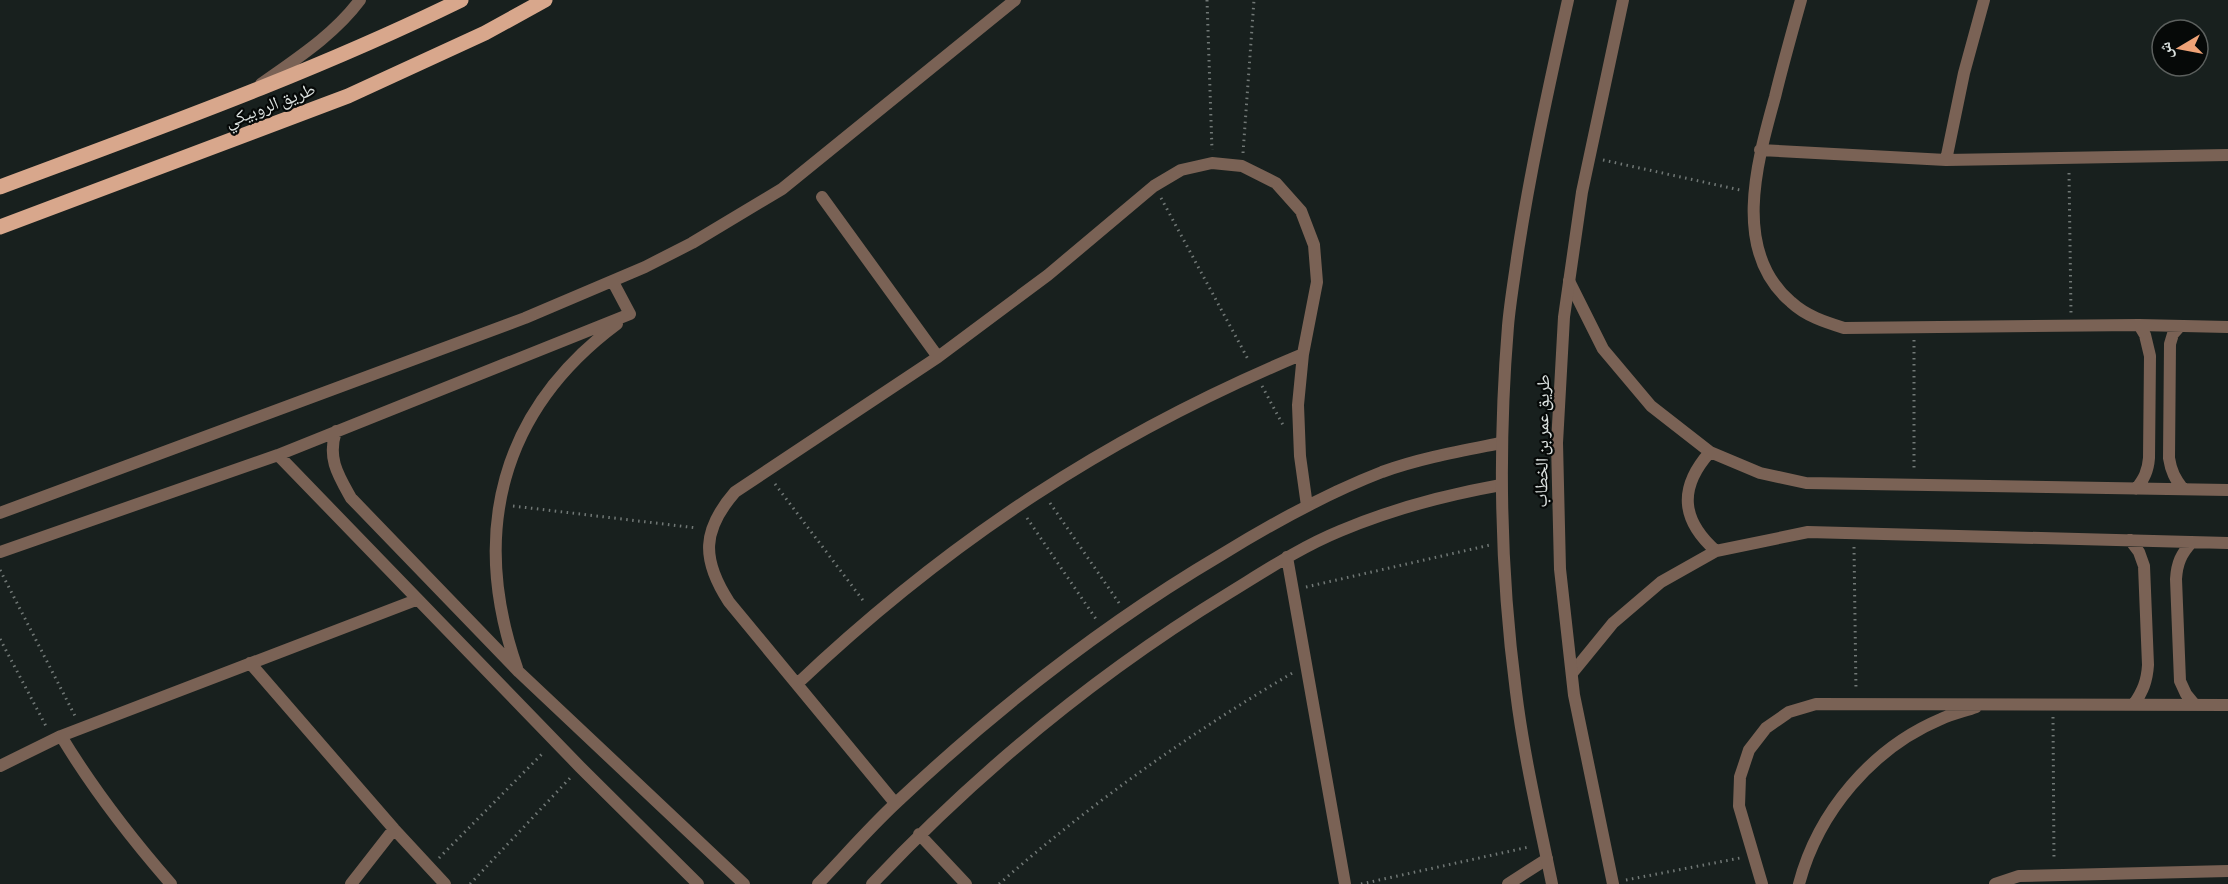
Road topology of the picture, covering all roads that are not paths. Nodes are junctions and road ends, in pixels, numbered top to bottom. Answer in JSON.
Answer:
{"nodes":[{"id":1,"x":360,"y":0,"type":"edge"},
{"id":2,"x":461,"y":0,"type":"edge"},
{"id":3,"x":546,"y":0,"type":"edge"},
{"id":4,"x":1016,"y":0,"type":"edge"},
{"id":5,"x":1568,"y":0,"type":"edge"},
{"id":6,"x":1623,"y":0,"type":"edge"},
{"id":7,"x":1801,"y":0,"type":"edge"},
{"id":8,"x":1984,"y":0,"type":"edge"},
{"id":9,"x":248,"y":94,"type":"junction"},
{"id":10,"x":1760,"y":150,"type":"junction"},
{"id":11,"x":2228,"y":155,"type":"edge"},
{"id":12,"x":1946,"y":160,"type":"junction"},
{"id":13,"x":0,"y":187,"type":"edge"},
{"id":14,"x":822,"y":197,"type":"dead end"},
{"id":15,"x":0,"y":227,"type":"edge"},
{"id":16,"x":1569,"y":281,"type":"junction"},
{"id":17,"x":613,"y":282,"type":"junction"},
{"id":18,"x":630,"y":314,"type":"junction"},
{"id":19,"x":2139,"y":325,"type":"junction"},
{"id":20,"x":2180,"y":326,"type":"junction"},
{"id":21,"x":2228,"y":327,"type":"edge"},
{"id":22,"x":1303,"y":354,"type":"junction"},
{"id":23,"x":938,"y":357,"type":"junction"},
{"id":24,"x":336,"y":431,"type":"junction"},
{"id":25,"x":1501,"y":443,"type":"junction"},
{"id":26,"x":1710,"y":452,"type":"junction"},
{"id":27,"x":278,"y":455,"type":"junction"},
{"id":28,"x":1501,"y":485,"type":"junction"},
{"id":29,"x":2136,"y":489,"type":"junction"},
{"id":30,"x":2183,"y":489,"type":"junction"},
{"id":31,"x":2228,"y":490,"type":"edge"},
{"id":32,"x":1307,"y":506,"type":"junction"},
{"id":33,"x":0,"y":513,"type":"edge"},
{"id":34,"x":2130,"y":540,"type":"junction"},
{"id":35,"x":2192,"y":542,"type":"junction"},
{"id":36,"x":2228,"y":543,"type":"edge"},
{"id":37,"x":1716,"y":551,"type":"junction"},
{"id":38,"x":0,"y":552,"type":"edge"},
{"id":39,"x":1287,"y":557,"type":"junction"},
{"id":40,"x":416,"y":600,"type":"junction"},
{"id":41,"x":250,"y":663,"type":"junction"},
{"id":42,"x":519,"y":672,"type":"junction"},
{"id":43,"x":1573,"y":672,"type":"junction"},
{"id":44,"x":797,"y":684,"type":"junction"},
{"id":45,"x":1989,"y":703,"type":"junction"},
{"id":46,"x":2134,"y":704,"type":"junction"},
{"id":47,"x":2195,"y":705,"type":"junction"},
{"id":48,"x":2228,"y":705,"type":"edge"},
{"id":49,"x":57,"y":738,"type":"junction"},
{"id":50,"x":0,"y":766,"type":"edge"},
{"id":51,"x":895,"y":803,"type":"junction"},
{"id":52,"x":394,"y":829,"type":"junction"},
{"id":53,"x":919,"y":834,"type":"junction"},
{"id":54,"x":1547,"y":859,"type":"junction"},
{"id":55,"x":2228,"y":872,"type":"edge"},
{"id":56,"x":1612,"y":883,"type":"edge"},
{"id":57,"x":171,"y":884,"type":"edge"},
{"id":58,"x":351,"y":884,"type":"edge"},
{"id":59,"x":445,"y":884,"type":"edge"},
{"id":60,"x":698,"y":884,"type":"edge"},
{"id":61,"x":744,"y":884,"type":"edge"},
{"id":62,"x":818,"y":884,"type":"edge"},
{"id":63,"x":872,"y":884,"type":"edge"},
{"id":64,"x":966,"y":884,"type":"edge"},
{"id":65,"x":1344,"y":884,"type":"edge"},
{"id":66,"x":1508,"y":884,"type":"edge"},
{"id":67,"x":1552,"y":884,"type":"edge"},
{"id":68,"x":1762,"y":884,"type":"edge"},
{"id":69,"x":1799,"y":884,"type":"edge"},
{"id":70,"x":1995,"y":884,"type":"edge"}],
"edges":[{"from":1,"to":9,"type":"street"},
{"from":2,"to":9,"type":"main road","name":"طريق الروبيكي"},
{"from":3,"to":15,"type":"main road","name":"طريق الروبيكي"},
{"from":4,"to":17,"type":"street"},
{"from":5,"to":25,"type":"street"},
{"from":6,"to":16,"type":"street","name":"طريق عمر بن الخطاب"},
{"from":7,"to":10,"type":"street"},
{"from":8,"to":12,"type":"street"},
{"from":9,"to":13,"type":"main road","name":"طريق الروبيكي"},
{"from":10,"to":12,"type":"street"},
{"from":10,"to":19,"type":"street"},
{"from":11,"to":12,"type":"street"},
{"from":14,"to":23,"type":"street"},
{"from":16,"to":26,"type":"street"},
{"from":16,"to":43,"type":"street","name":"طريق عمر بن الخطاب"},
{"from":17,"to":18,"type":"street"},
{"from":17,"to":33,"type":"street"},
{"from":18,"to":24,"type":"street"},
{"from":18,"to":42,"type":"street"},
{"from":19,"to":20,"type":"street"},
{"from":19,"to":29,"type":"street"},
{"from":20,"to":21,"type":"street"},
{"from":20,"to":30,"type":"street"},
{"from":22,"to":23,"type":"street"},
{"from":22,"to":32,"type":"street"},
{"from":22,"to":44,"type":"street"},
{"from":23,"to":44,"type":"street"},
{"from":24,"to":27,"type":"street"},
{"from":24,"to":42,"type":"street"},
{"from":25,"to":28,"type":"street"},
{"from":25,"to":32,"type":"street"},
{"from":26,"to":29,"type":"street"},
{"from":26,"to":37,"type":"street"},
{"from":27,"to":38,"type":"street"},
{"from":27,"to":40,"type":"street"},
{"from":28,"to":39,"type":"street"},
{"from":28,"to":54,"type":"street"},
{"from":29,"to":30,"type":"street"},
{"from":30,"to":31,"type":"street"},
{"from":32,"to":51,"type":"street"},
{"from":34,"to":35,"type":"street"},
{"from":34,"to":37,"type":"street"},
{"from":34,"to":46,"type":"street"},
{"from":35,"to":36,"type":"street"},
{"from":35,"to":47,"type":"street"},
{"from":37,"to":43,"type":"street"},
{"from":39,"to":53,"type":"street"},
{"from":39,"to":65,"type":"street"},
{"from":40,"to":41,"type":"street"},
{"from":40,"to":60,"type":"street"},
{"from":41,"to":49,"type":"street"},
{"from":41,"to":52,"type":"street"},
{"from":42,"to":61,"type":"street"},
{"from":43,"to":56,"type":"street","name":"طريق عمر بن الخطاب"},
{"from":44,"to":51,"type":"street"},
{"from":45,"to":46,"type":"street"},
{"from":45,"to":68,"type":"street"},
{"from":45,"to":69,"type":"street"},
{"from":46,"to":47,"type":"street"},
{"from":47,"to":48,"type":"street"},
{"from":49,"to":50,"type":"street"},
{"from":49,"to":57,"type":"street"},
{"from":51,"to":62,"type":"street"},
{"from":52,"to":58,"type":"street"},
{"from":52,"to":59,"type":"street"},
{"from":53,"to":63,"type":"street"},
{"from":53,"to":64,"type":"street"},
{"from":54,"to":66,"type":"street"},
{"from":54,"to":67,"type":"street"},
{"from":55,"to":70,"type":"street"}]}
